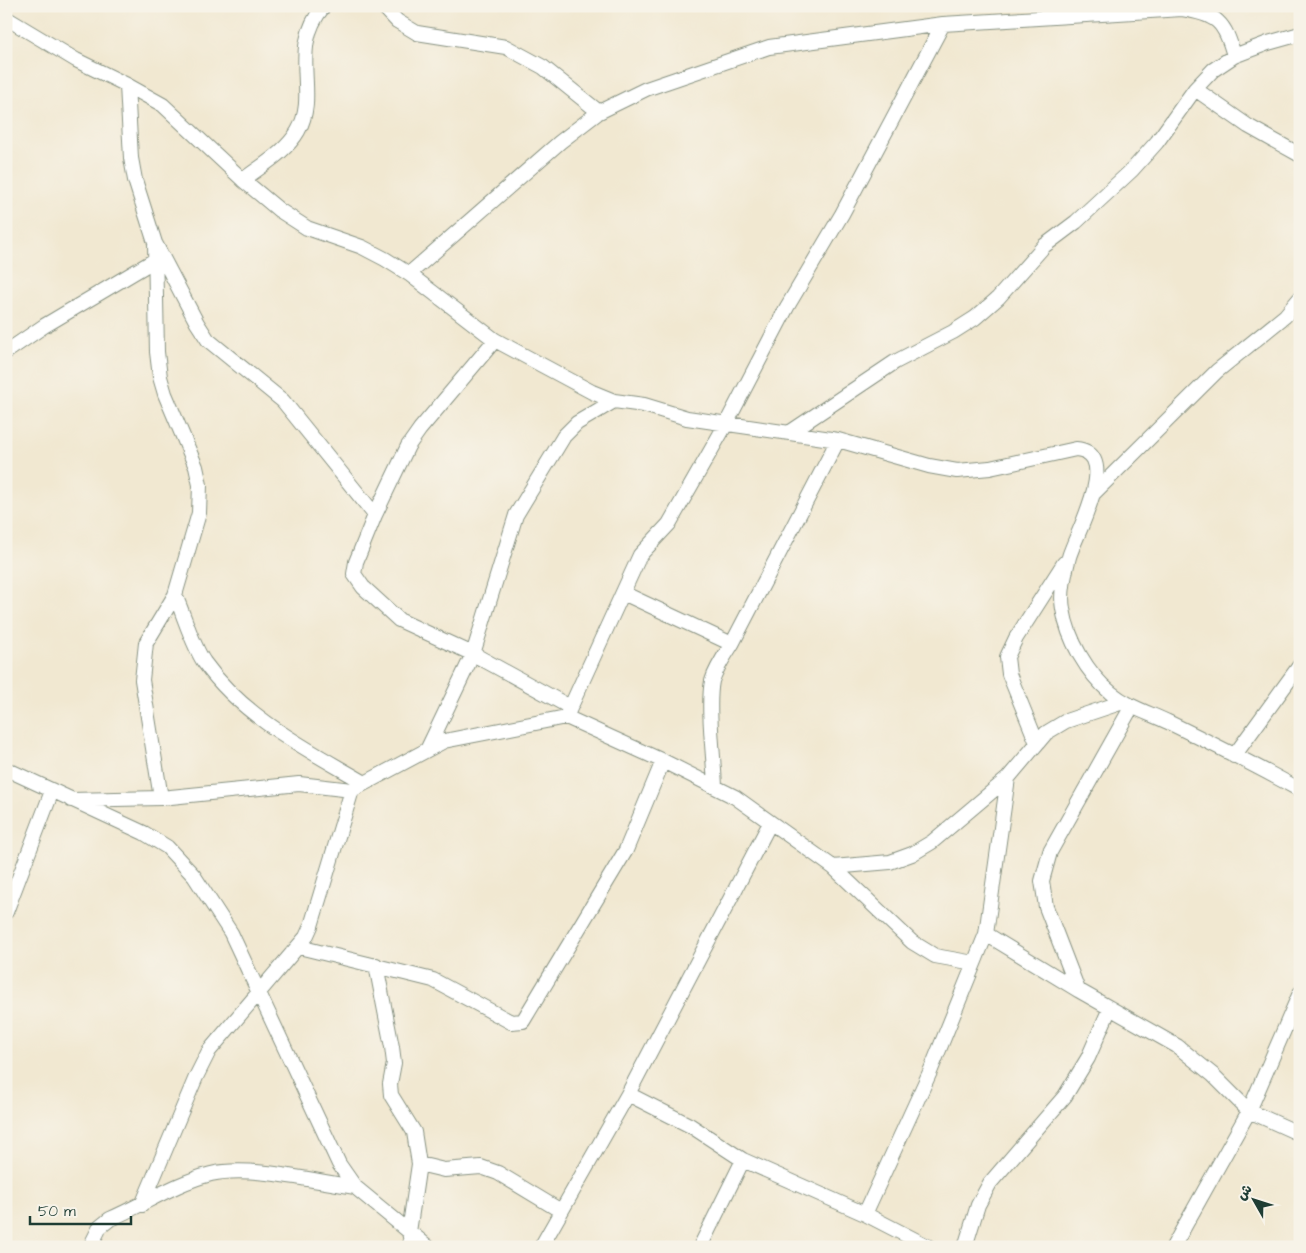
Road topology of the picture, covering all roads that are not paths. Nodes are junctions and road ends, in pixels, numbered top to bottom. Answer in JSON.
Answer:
{"nodes":[{"id":1,"x":324,"y":6,"type":"edge"},
{"id":2,"x":383,"y":6,"type":"edge"},
{"id":3,"x":6,"y":18,"type":"edge"},
{"id":4,"x":944,"y":24,"type":"junction"},
{"id":5,"x":1300,"y":34,"type":"edge"},
{"id":6,"x":1234,"y":56,"type":"junction"},
{"id":7,"x":127,"y":85,"type":"junction"},
{"id":8,"x":1195,"y":89,"type":"junction"},
{"id":9,"x":599,"y":112,"type":"junction"},
{"id":10,"x":1300,"y":155,"type":"edge"},
{"id":11,"x":243,"y":180,"type":"junction"},
{"id":12,"x":155,"y":243,"type":"junction"},
{"id":13,"x":155,"y":260,"type":"junction"},
{"id":14,"x":409,"y":274,"type":"junction"},
{"id":15,"x":1300,"y":298,"type":"edge"},
{"id":16,"x":495,"y":340,"type":"junction"},
{"id":17,"x":6,"y":352,"type":"edge"},
{"id":18,"x":614,"y":401,"type":"junction"},
{"id":19,"x":726,"y":424,"type":"junction"},
{"id":20,"x":789,"y":433,"type":"junction"},
{"id":21,"x":838,"y":440,"type":"junction"},
{"id":22,"x":1094,"y":493,"type":"junction"},
{"id":23,"x":375,"y":515,"type":"junction"},
{"id":24,"x":1069,"y":555,"type":"junction"},
{"id":25,"x":623,"y":593,"type":"junction"},
{"id":26,"x":175,"y":595,"type":"junction"},
{"id":27,"x":732,"y":644,"type":"junction"},
{"id":28,"x":472,"y":654,"type":"junction"},
{"id":29,"x":1300,"y":665,"type":"edge"},
{"id":30,"x":1128,"y":704,"type":"junction"},
{"id":31,"x":568,"y":712,"type":"junction"},
{"id":32,"x":1038,"y":743,"type":"junction"},
{"id":33,"x":428,"y":748,"type":"junction"},
{"id":34,"x":1234,"y":756,"type":"junction"},
{"id":35,"x":663,"y":761,"type":"junction"},
{"id":36,"x":6,"y":769,"type":"edge"},
{"id":37,"x":1008,"y":778,"type":"junction"},
{"id":38,"x":365,"y":783,"type":"junction"},
{"id":39,"x":715,"y":787,"type":"junction"},
{"id":40,"x":352,"y":790,"type":"junction"},
{"id":41,"x":1300,"y":790,"type":"edge"},
{"id":42,"x":52,"y":792,"type":"junction"},
{"id":43,"x":161,"y":798,"type":"junction"},
{"id":44,"x":71,"y":800,"type":"junction"},
{"id":45,"x":770,"y":823,"type":"junction"},
{"id":46,"x":833,"y":867,"type":"junction"},
{"id":47,"x":6,"y":912,"type":"edge"},
{"id":48,"x":986,"y":934,"type":"junction"},
{"id":49,"x":299,"y":947,"type":"junction"},
{"id":50,"x":974,"y":963,"type":"junction"},
{"id":51,"x":376,"y":965,"type":"junction"},
{"id":52,"x":1078,"y":990,"type":"junction"},
{"id":53,"x":1300,"y":993,"type":"edge"},
{"id":54,"x":258,"y":995,"type":"junction"},
{"id":55,"x":1110,"y":1008,"type":"junction"},
{"id":56,"x":628,"y":1094,"type":"junction"},
{"id":57,"x":1250,"y":1111,"type":"junction"},
{"id":58,"x":1300,"y":1134,"type":"edge"},
{"id":59,"x":743,"y":1160,"type":"junction"},
{"id":60,"x":418,"y":1164,"type":"junction"},
{"id":61,"x":355,"y":1187,"type":"junction"},
{"id":62,"x":142,"y":1205,"type":"junction"},
{"id":63,"x":561,"y":1212,"type":"junction"},
{"id":64,"x":865,"y":1214,"type":"junction"},
{"id":65,"x":409,"y":1232,"type":"junction"},
{"id":66,"x":90,"y":1247,"type":"edge"},
{"id":67,"x":412,"y":1247,"type":"edge"},
{"id":68,"x":428,"y":1247,"type":"edge"},
{"id":69,"x":541,"y":1247,"type":"edge"},
{"id":70,"x":700,"y":1247,"type":"edge"},
{"id":71,"x":929,"y":1247,"type":"edge"},
{"id":72,"x":965,"y":1247,"type":"edge"},
{"id":73,"x":1173,"y":1247,"type":"edge"}],
"edges":[{"from":1,"to":11,"type":"street"},
{"from":2,"to":9,"type":"street"},
{"from":3,"to":7,"type":"street"},
{"from":4,"to":6,"type":"street"},
{"from":4,"to":9,"type":"street"},
{"from":4,"to":19,"type":"street"},
{"from":5,"to":6,"type":"street"},
{"from":6,"to":8,"type":"street"},
{"from":7,"to":11,"type":"street"},
{"from":7,"to":12,"type":"street"},
{"from":8,"to":10,"type":"street"},
{"from":8,"to":20,"type":"street"},
{"from":9,"to":14,"type":"street"},
{"from":11,"to":14,"type":"street"},
{"from":12,"to":13,"type":"street"},
{"from":12,"to":23,"type":"street"},
{"from":13,"to":17,"type":"street"},
{"from":13,"to":26,"type":"street"},
{"from":14,"to":16,"type":"street"},
{"from":15,"to":22,"type":"street"},
{"from":16,"to":18,"type":"street"},
{"from":16,"to":23,"type":"street"},
{"from":18,"to":19,"type":"street"},
{"from":18,"to":28,"type":"street"},
{"from":19,"to":20,"type":"street"},
{"from":19,"to":25,"type":"street"},
{"from":20,"to":21,"type":"street"},
{"from":21,"to":22,"type":"street"},
{"from":21,"to":27,"type":"street"},
{"from":22,"to":24,"type":"street"},
{"from":23,"to":28,"type":"street"},
{"from":24,"to":30,"type":"street"},
{"from":24,"to":32,"type":"street"},
{"from":25,"to":27,"type":"street"},
{"from":25,"to":31,"type":"street"},
{"from":26,"to":38,"type":"street"},
{"from":26,"to":43,"type":"street"},
{"from":27,"to":39,"type":"street"},
{"from":28,"to":31,"type":"street"},
{"from":28,"to":33,"type":"street"},
{"from":29,"to":34,"type":"street"},
{"from":30,"to":32,"type":"street"},
{"from":30,"to":34,"type":"street"},
{"from":30,"to":52,"type":"street"},
{"from":31,"to":33,"type":"street"},
{"from":31,"to":35,"type":"street"},
{"from":32,"to":37,"type":"street"},
{"from":33,"to":38,"type":"street"},
{"from":34,"to":41,"type":"street"},
{"from":35,"to":39,"type":"street"},
{"from":35,"to":51,"type":"street"},
{"from":36,"to":42,"type":"street"},
{"from":37,"to":46,"type":"street"},
{"from":37,"to":48,"type":"street"},
{"from":38,"to":40,"type":"street"},
{"from":39,"to":45,"type":"street"},
{"from":40,"to":43,"type":"street"},
{"from":40,"to":49,"type":"street"},
{"from":42,"to":44,"type":"street"},
{"from":42,"to":47,"type":"street"},
{"from":43,"to":44,"type":"street"},
{"from":44,"to":54,"type":"street"},
{"from":45,"to":46,"type":"street"},
{"from":45,"to":56,"type":"street"},
{"from":46,"to":50,"type":"street"},
{"from":48,"to":50,"type":"street"},
{"from":48,"to":52,"type":"street"},
{"from":49,"to":51,"type":"street"},
{"from":49,"to":54,"type":"street"},
{"from":50,"to":64,"type":"street"},
{"from":51,"to":60,"type":"street"},
{"from":52,"to":55,"type":"street"},
{"from":53,"to":57,"type":"street"},
{"from":54,"to":61,"type":"street"},
{"from":54,"to":62,"type":"street"},
{"from":55,"to":57,"type":"street"},
{"from":55,"to":72,"type":"street"},
{"from":56,"to":59,"type":"street"},
{"from":56,"to":63,"type":"street"},
{"from":57,"to":58,"type":"street"},
{"from":57,"to":73,"type":"street"},
{"from":59,"to":64,"type":"street"},
{"from":59,"to":70,"type":"street"},
{"from":60,"to":63,"type":"street"},
{"from":60,"to":65,"type":"street"},
{"from":61,"to":62,"type":"street"},
{"from":61,"to":65,"type":"street"},
{"from":62,"to":66,"type":"street"},
{"from":63,"to":69,"type":"street"},
{"from":64,"to":71,"type":"street"},
{"from":65,"to":67,"type":"street"},
{"from":65,"to":68,"type":"street"}]}
